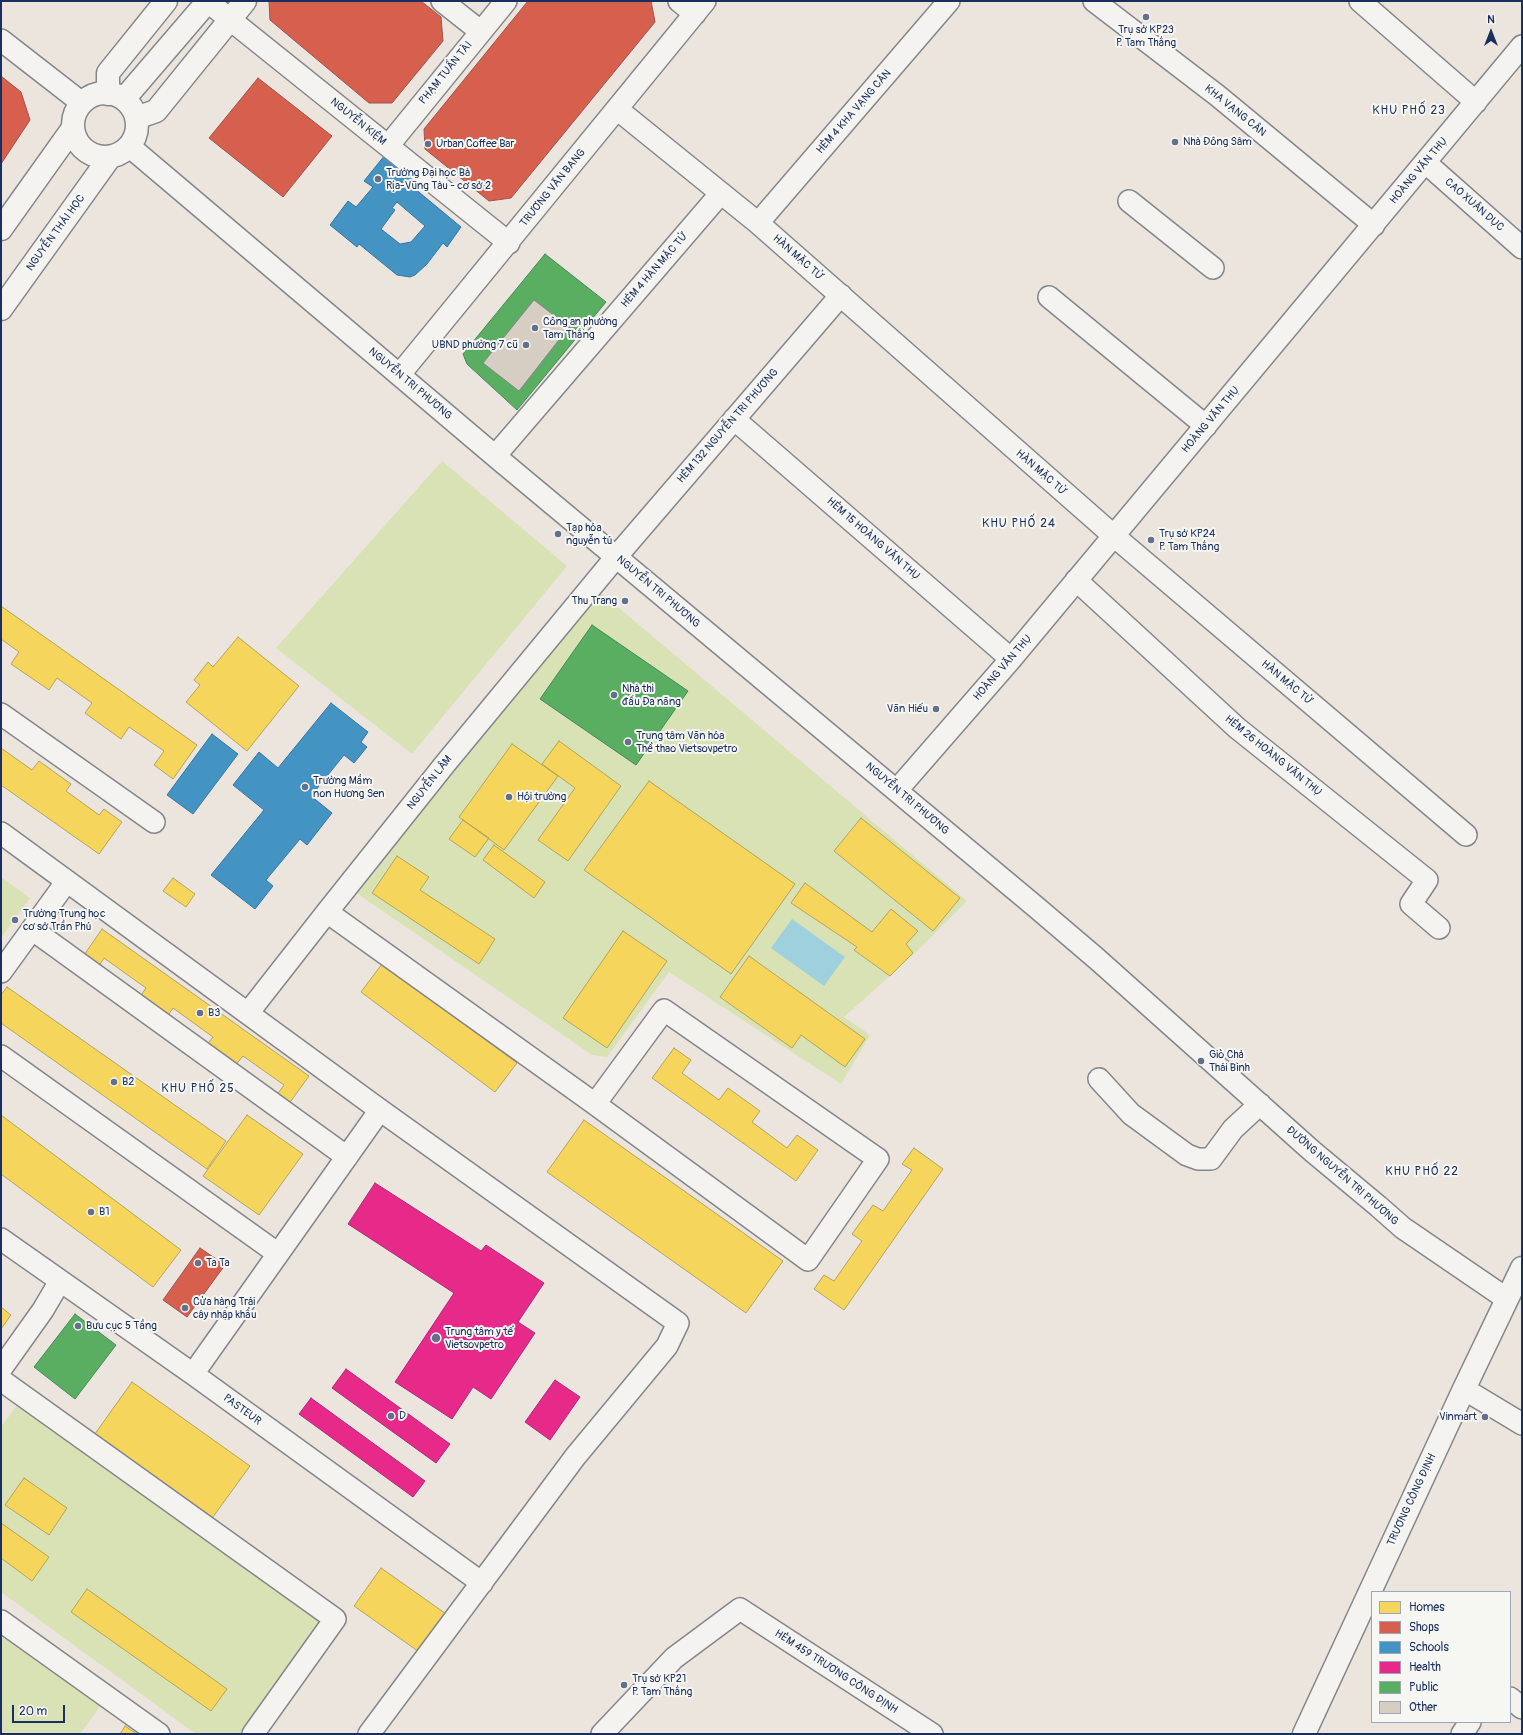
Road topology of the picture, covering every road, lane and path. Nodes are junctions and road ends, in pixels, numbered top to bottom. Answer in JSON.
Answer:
{"nodes":[{"id":1,"x":166,"y":1,"type":"edge"},
{"id":2,"x":207,"y":1,"type":"edge"},
{"id":3,"x":245,"y":1,"type":"edge"},
{"id":4,"x":442,"y":1,"type":"edge"},
{"id":5,"x":506,"y":1,"type":"edge"},
{"id":6,"x":948,"y":1,"type":"edge"},
{"id":7,"x":1094,"y":1,"type":"edge"},
{"id":8,"x":1360,"y":1,"type":"edge"},
{"id":9,"x":693,"y":5,"type":"edge"},
{"id":10,"x":230,"y":20,"type":"junction"},
{"id":11,"x":480,"y":31,"type":"junction"},
{"id":12,"x":1,"y":40,"type":"edge"},
{"id":13,"x":1522,"y":46,"type":"edge"},
{"id":14,"x":116,"y":96,"type":"junction"},
{"id":15,"x":1476,"y":102,"type":"junction"},
{"id":16,"x":82,"y":103,"type":"junction"},
{"id":17,"x":617,"y":108,"type":"junction"},
{"id":18,"x":136,"y":118,"type":"junction"},
{"id":19,"x":73,"y":128,"type":"junction"},
{"id":20,"x":388,"y":146,"type":"junction"},
{"id":21,"x":120,"y":152,"type":"junction"},
{"id":22,"x":1426,"y":163,"type":"junction"},
{"id":23,"x":721,"y":193,"type":"junction"},
{"id":24,"x":1129,"y":201,"type":"dead end"},
{"id":25,"x":4,"y":220,"type":"edge"},
{"id":26,"x":758,"y":223,"type":"junction"},
{"id":27,"x":1374,"y":225,"type":"junction"},
{"id":28,"x":508,"y":243,"type":"junction"},
{"id":29,"x":1522,"y":248,"type":"edge"},
{"id":30,"x":1213,"y":268,"type":"dead end"},
{"id":31,"x":841,"y":295,"type":"junction"},
{"id":32,"x":1049,"y":297,"type":"dead end"},
{"id":33,"x":1,"y":309,"type":"edge"},
{"id":34,"x":400,"y":374,"type":"junction"},
{"id":35,"x":734,"y":418,"type":"junction"},
{"id":36,"x":1206,"y":426,"type":"junction"},
{"id":37,"x":495,"y":456,"type":"junction"},
{"id":38,"x":1114,"y":536,"type":"junction"},
{"id":39,"x":616,"y":557,"type":"junction"},
{"id":40,"x":1076,"y":580,"type":"junction"},
{"id":41,"x":1011,"y":659,"type":"junction"},
{"id":42,"x":1,"y":714,"type":"edge"},
{"id":43,"x":897,"y":790,"type":"junction"},
{"id":44,"x":154,"y":822,"type":"dead end"},
{"id":45,"x":1,"y":833,"type":"edge"},
{"id":46,"x":1466,"y":835,"type":"dead end"},
{"id":47,"x":67,"y":881,"type":"junction"},
{"id":48,"x":327,"y":912,"type":"junction"},
{"id":49,"x":1439,"y":928,"type":"dead end"},
{"id":50,"x":32,"y":930,"type":"junction"},
{"id":51,"x":1,"y":972,"type":"edge"},
{"id":52,"x":248,"y":1013,"type":"junction"},
{"id":53,"x":1187,"y":1039,"type":"joint"},
{"id":54,"x":1,"y":1056,"type":"edge"},
{"id":55,"x":1099,"y":1079,"type":"dead end"},
{"id":56,"x":595,"y":1104,"type":"junction"},
{"id":57,"x":1260,"y":1104,"type":"junction"},
{"id":58,"x":380,"y":1110,"type":"junction"},
{"id":59,"x":347,"y":1157,"type":"junction"},
{"id":60,"x":1,"y":1239,"type":"edge"},
{"id":61,"x":277,"y":1253,"type":"junction"},
{"id":62,"x":1522,"y":1268,"type":"edge"},
{"id":63,"x":60,"y":1281,"type":"junction"},
{"id":64,"x":1507,"y":1299,"type":"junction"},
{"id":65,"x":1,"y":1369,"type":"edge"},
{"id":66,"x":192,"y":1374,"type":"junction"},
{"id":67,"x":1,"y":1380,"type":"edge"},
{"id":68,"x":1464,"y":1389,"type":"junction"},
{"id":69,"x":1522,"y":1424,"type":"edge"},
{"id":70,"x":482,"y":1583,"type":"junction"},
{"id":71,"x":1,"y":1621,"type":"edge"},
{"id":72,"x":1511,"y":1699,"type":"edge"},
{"id":73,"x":1522,"y":1708,"type":"edge"},
{"id":74,"x":1469,"y":1723,"type":"edge"},
{"id":75,"x":159,"y":1734,"type":"edge"},
{"id":76,"x":253,"y":1734,"type":"edge"},
{"id":77,"x":369,"y":1734,"type":"edge"},
{"id":78,"x":602,"y":1734,"type":"edge"},
{"id":79,"x":932,"y":1734,"type":"edge"},
{"id":80,"x":1304,"y":1734,"type":"edge"},
{"id":81,"x":1462,"y":1734,"type":"edge"}],
"edges":[{"from":1,"to":14,"type":"main road"},
{"from":2,"to":10,"type":"street","name":"NGUYỄN KIỆM"},
{"from":2,"to":14,"type":"main road"},
{"from":3,"to":10,"type":"main road"},
{"from":4,"to":11,"type":"street"},
{"from":5,"to":11,"type":"street","name":"PHẠM TUẤN TÀI"},
{"from":6,"to":26,"type":"street","name":"HẺM 4 KHA VẠNG CÂN"},
{"from":7,"to":27,"type":"street","name":"KHA VẠNG CÂN"},
{"from":8,"to":15,"type":"street"},
{"from":9,"to":17,"type":"street","name":"TRƯƠNG VĂN BANG"},
{"from":10,"to":18,"type":"main road"},
{"from":10,"to":20,"type":"street","name":"NGUYỄN KIỆM"},
{"from":11,"to":20,"type":"street","name":"PHẠM TUẤN TÀI"},
{"from":12,"to":16,"type":"street"},
{"from":13,"to":15,"type":"street","name":"HOÀNG VĂN THỤ"},
{"from":14,"to":16,"type":"main road"},
{"from":14,"to":18,"type":"main road"},
{"from":15,"to":22,"type":"street","name":"HOÀNG VĂN THỤ"},
{"from":16,"to":19,"type":"main road"},
{"from":17,"to":23,"type":"street","name":"HÀN MẶC TỬ"},
{"from":17,"to":28,"type":"street","name":"TRƯƠNG VĂN BANG"},
{"from":18,"to":21,"type":"main road"},
{"from":19,"to":21,"type":"main road"},
{"from":19,"to":25,"type":"main road"},
{"from":20,"to":28,"type":"street","name":"NGUYỄN KIỆM"},
{"from":21,"to":33,"type":"main road","name":"NGUYỄN THÁI HỌC"},
{"from":21,"to":34,"type":"street","name":"NGUYỄN TRI PHƯƠNG"},
{"from":22,"to":27,"type":"street","name":"HOÀNG VĂN THỤ"},
{"from":22,"to":29,"type":"street","name":"CAO XUÂN DỤC"},
{"from":23,"to":26,"type":"street","name":"HÀN MẶC TỬ"},
{"from":23,"to":37,"type":"street","name":"HẺM 4 HÀN MẶC TỬ"},
{"from":24,"to":30,"type":"street"},
{"from":26,"to":31,"type":"street","name":"HÀN MẶC TỬ"},
{"from":27,"to":36,"type":"street","name":"HOÀNG VĂN THỤ"},
{"from":28,"to":34,"type":"street","name":"TRƯƠNG VĂN BANG"},
{"from":31,"to":35,"type":"street","name":"HẺM 132 NGUYỄN TRI PHƯƠNG"},
{"from":31,"to":38,"type":"street","name":"HÀN MẶC TỬ"},
{"from":32,"to":36,"type":"street"},
{"from":34,"to":37,"type":"street","name":"NGUYỄN TRI PHƯƠNG"},
{"from":35,"to":39,"type":"street","name":"HẺM 132 NGUYỄN TRI PHƯƠNG"},
{"from":35,"to":41,"type":"street","name":"HẺM 15 HOÀNG VĂN THỤ"},
{"from":36,"to":38,"type":"street","name":"HOÀNG VĂN THỤ"},
{"from":37,"to":39,"type":"street","name":"NGUYỄN TRI PHƯƠNG"},
{"from":38,"to":40,"type":"street","name":"HOÀNG VĂN THỤ"},
{"from":38,"to":46,"type":"street","name":"HÀN MẶC TỬ"},
{"from":39,"to":43,"type":"street","name":"NGUYỄN TRI PHƯƠNG"},
{"from":39,"to":48,"type":"street","name":"NGUYỄN LÂM"},
{"from":40,"to":41,"type":"street","name":"HOÀNG VĂN THỤ"},
{"from":40,"to":49,"type":"street","name":"HẺM 26 HOÀNG VĂN THỤ"},
{"from":41,"to":43,"type":"street","name":"HOÀNG VĂN THỤ"},
{"from":42,"to":44,"type":"street"},
{"from":43,"to":53,"type":"street","name":"NGUYỄN TRI PHƯƠNG"},
{"from":45,"to":47,"type":"street"},
{"from":47,"to":50,"type":"street"},
{"from":47,"to":52,"type":"street"},
{"from":48,"to":52,"type":"street","name":"NGUYỄN LÂM"},
{"from":48,"to":56,"type":"street"},
{"from":50,"to":51,"type":"street"},
{"from":50,"to":59,"type":"street"},
{"from":52,"to":58,"type":"street"},
{"from":53,"to":57,"type":"street","name":"ĐƯỜNG NGUYỄN TRI PHƯƠNG"},
{"from":54,"to":61,"type":"street"},
{"from":55,"to":57,"type":"street"},
{"from":56,"to":56,"type":"street"},
{"from":57,"to":64,"type":"street","name":"ĐƯỜNG NGUYỄN TRI PHƯƠNG"},
{"from":58,"to":59,"type":"street"},
{"from":58,"to":70,"type":"street"},
{"from":59,"to":61,"type":"street"},
{"from":60,"to":63,"type":"street","name":"PASTEUR"},
{"from":61,"to":66,"type":"street"},
{"from":62,"to":64,"type":"main road","name":"TRƯƠNG CÔNG ĐỊNH"},
{"from":63,"to":65,"type":"street"},
{"from":63,"to":66,"type":"street","name":"PASTEUR"},
{"from":64,"to":68,"type":"main road","name":"TRƯƠNG CÔNG ĐỊNH"},
{"from":66,"to":70,"type":"street","name":"PASTEUR"},
{"from":67,"to":76,"type":"street"},
{"from":68,"to":69,"type":"street"},
{"from":68,"to":80,"type":"main road","name":"TRƯƠNG CÔNG ĐỊNH"},
{"from":70,"to":77,"type":"street"},
{"from":71,"to":75,"type":"street"},
{"from":72,"to":73,"type":"street"},
{"from":74,"to":81,"type":"street"},
{"from":78,"to":79,"type":"street","name":"HẺM 459 TRƯƠNG CÔNG ĐỊNH"}]}
